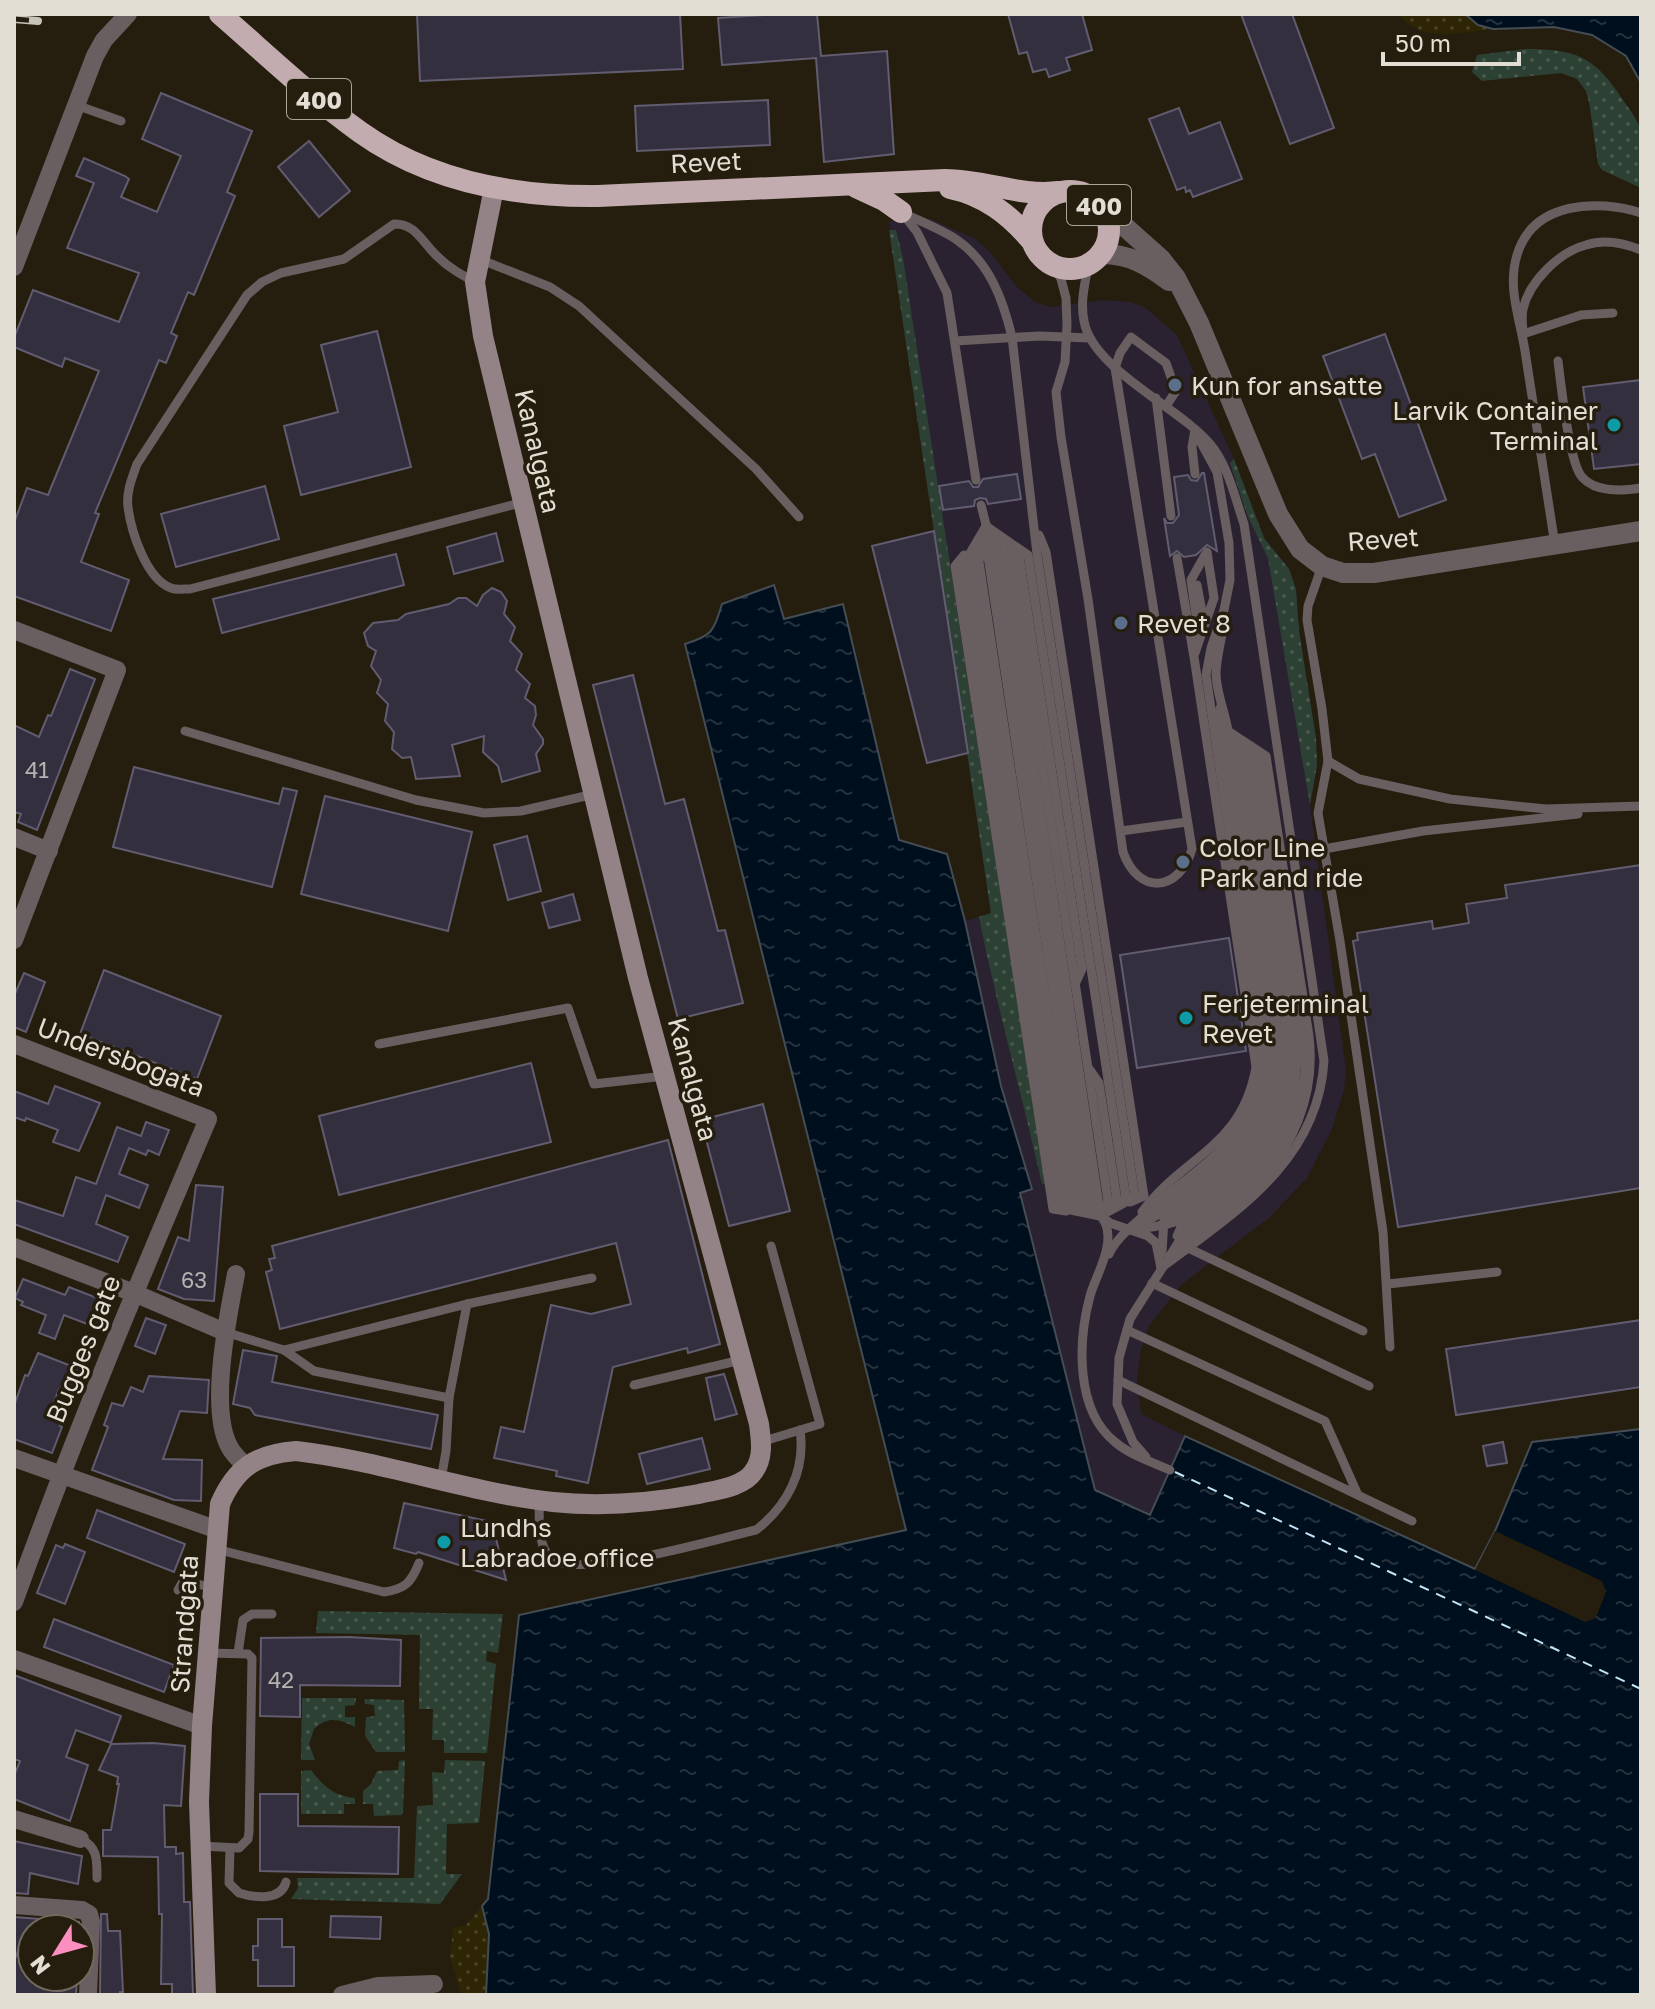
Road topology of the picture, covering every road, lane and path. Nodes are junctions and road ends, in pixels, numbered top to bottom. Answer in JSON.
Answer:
{"nodes":[{"id":1,"x":128,"y":14,"type":"edge"},
{"id":2,"x":220,"y":14,"type":"edge"},
{"id":3,"x":76,"y":105,"type":"junction"},
{"id":4,"x":121,"y":121,"type":"dead end"},
{"id":5,"x":922,"y":182,"type":"junction"},
{"id":6,"x":847,"y":184,"type":"junction"},
{"id":7,"x":494,"y":188,"type":"junction"},
{"id":8,"x":1059,"y":192,"type":"junction"},
{"id":9,"x":1096,"y":201,"type":"junction"},
{"id":10,"x":901,"y":212,"type":"junction"},
{"id":11,"x":1641,"y":213,"type":"edge"},
{"id":12,"x":1031,"y":240,"type":"junction"},
{"id":13,"x":1641,"y":250,"type":"edge"},
{"id":14,"x":479,"y":259,"type":"junction"},
{"id":15,"x":1095,"y":260,"type":"junction"},
{"id":16,"x":14,"y":267,"type":"edge"},
{"id":17,"x":1055,"y":267,"type":"junction"},
{"id":18,"x":475,"y":282,"type":"junction"},
{"id":19,"x":1192,"y":308,"type":"junction"},
{"id":20,"x":1613,"y":313,"type":"dead end"},
{"id":21,"x":1523,"y":334,"type":"junction"},
{"id":22,"x":1012,"y":337,"type":"junction"},
{"id":23,"x":1068,"y":338,"type":"junction"},
{"id":24,"x":1090,"y":338,"type":"junction"},
{"id":25,"x":955,"y":341,"type":"junction"},
{"id":26,"x":1558,"y":361,"type":"dead end"},
{"id":27,"x":1115,"y":368,"type":"junction"},
{"id":28,"x":1156,"y":398,"type":"junction"},
{"id":29,"x":1166,"y":406,"type":"junction"},
{"id":30,"x":1195,"y":430,"type":"junction"},
{"id":31,"x":1195,"y":474,"type":"dead end"},
{"id":32,"x":976,"y":480,"type":"dead end"},
{"id":33,"x":1641,"y":488,"type":"edge"},
{"id":34,"x":524,"y":502,"type":"junction"},
{"id":35,"x":981,"y":505,"type":"dead end"},
{"id":36,"x":1171,"y":516,"type":"dead end"},
{"id":37,"x":799,"y":517,"type":"dead end"},
{"id":38,"x":1033,"y":520,"type":"junction"},
{"id":39,"x":986,"y":526,"type":"junction"},
{"id":40,"x":1641,"y":531,"type":"edge"},
{"id":41,"x":1556,"y":545,"type":"junction"},
{"id":42,"x":1028,"y":555,"type":"junction"},
{"id":43,"x":1177,"y":558,"type":"dead end"},
{"id":44,"x":1203,"y":563,"type":"junction"},
{"id":45,"x":1322,"y":566,"type":"junction"},
{"id":46,"x":1195,"y":572,"type":"junction"},
{"id":47,"x":1228,"y":594,"type":"junction"},
{"id":48,"x":1210,"y":610,"type":"junction"},
{"id":49,"x":1205,"y":625,"type":"junction"},
{"id":50,"x":14,"y":630,"type":"edge"},
{"id":51,"x":1200,"y":640,"type":"junction"},
{"id":52,"x":1194,"y":657,"type":"junction"},
{"id":53,"x":1221,"y":706,"type":"junction"},
{"id":54,"x":185,"y":731,"type":"dead end"},
{"id":55,"x":1243,"y":741,"type":"junction"},
{"id":56,"x":1328,"y":761,"type":"junction"},
{"id":57,"x":594,"y":794,"type":"junction"},
{"id":58,"x":1641,"y":806,"type":"edge"},
{"id":59,"x":1187,"y":822,"type":"junction"},
{"id":60,"x":1121,"y":831,"type":"junction"},
{"id":61,"x":14,"y":837,"type":"edge"},
{"id":62,"x":1324,"y":849,"type":"junction"},
{"id":63,"x":49,"y":851,"type":"junction"},
{"id":64,"x":14,"y":940,"type":"edge"},
{"id":65,"x":1082,"y":969,"type":"junction"},
{"id":66,"x":1093,"y":981,"type":"junction"},
{"id":67,"x":1075,"y":984,"type":"junction"},
{"id":68,"x":14,"y":1044,"type":"edge"},
{"id":69,"x":379,"y":1044,"type":"dead end"},
{"id":70,"x":1106,"y":1065,"type":"junction"},
{"id":71,"x":1088,"y":1068,"type":"junction"},
{"id":72,"x":665,"y":1076,"type":"junction"},
{"id":73,"x":1099,"y":1083,"type":"junction"},
{"id":74,"x":208,"y":1119,"type":"joint"},
{"id":75,"x":1100,"y":1216,"type":"junction"},
{"id":76,"x":1169,"y":1226,"type":"junction"},
{"id":77,"x":1128,"y":1230,"type":"junction"},
{"id":78,"x":771,"y":1246,"type":"dead end"},
{"id":79,"x":14,"y":1247,"type":"edge"},
{"id":80,"x":1161,"y":1268,"type":"junction"},
{"id":81,"x":1497,"y":1272,"type":"dead end"},
{"id":82,"x":236,"y":1274,"type":"dead end"},
{"id":83,"x":1097,"y":1277,"type":"junction"},
{"id":84,"x":592,"y":1278,"type":"dead end"},
{"id":85,"x":1152,"y":1283,"type":"junction"},
{"id":86,"x":1388,"y":1284,"type":"junction"},
{"id":87,"x":134,"y":1293,"type":"junction"},
{"id":88,"x":467,"y":1304,"type":"junction"},
{"id":89,"x":1127,"y":1330,"type":"junction"},
{"id":90,"x":1363,"y":1331,"type":"dead end"},
{"id":91,"x":225,"y":1332,"type":"junction"},
{"id":92,"x":1390,"y":1347,"type":"dead end"},
{"id":93,"x":284,"y":1350,"type":"junction"},
{"id":94,"x":741,"y":1360,"type":"junction"},
{"id":95,"x":1118,"y":1380,"type":"junction"},
{"id":96,"x":634,"y":1385,"type":"dead end"},
{"id":97,"x":1369,"y":1386,"type":"dead end"},
{"id":98,"x":449,"y":1398,"type":"junction"},
{"id":99,"x":800,"y":1430,"type":"junction"},
{"id":100,"x":761,"y":1442,"type":"junction"},
{"id":101,"x":14,"y":1458,"type":"edge"},
{"id":102,"x":246,"y":1467,"type":"junction"},
{"id":103,"x":60,"y":1475,"type":"junction"},
{"id":104,"x":441,"y":1480,"type":"junction"},
{"id":105,"x":1358,"y":1495,"type":"junction"},
{"id":106,"x":539,"y":1499,"type":"junction"},
{"id":107,"x":1412,"y":1521,"type":"dead end"},
{"id":108,"x":217,"y":1540,"type":"junction"},
{"id":109,"x":419,"y":1563,"type":"dead end"},
{"id":110,"x":213,"y":1588,"type":"junction"},
{"id":111,"x":178,"y":1590,"type":"dead end"},
{"id":112,"x":14,"y":1602,"type":"edge"},
{"id":113,"x":272,"y":1614,"type":"dead end"},
{"id":114,"x":209,"y":1653,"type":"junction"},
{"id":115,"x":238,"y":1653,"type":"junction"},
{"id":116,"x":14,"y":1659,"type":"edge"},
{"id":117,"x":202,"y":1726,"type":"junction"},
{"id":118,"x":14,"y":1819,"type":"edge"},
{"id":119,"x":80,"y":1839,"type":"joint"},
{"id":120,"x":201,"y":1846,"type":"junction"},
{"id":121,"x":230,"y":1848,"type":"junction"},
{"id":122,"x":97,"y":1878,"type":"dead end"},
{"id":123,"x":286,"y":1882,"type":"dead end"},
{"id":124,"x":14,"y":1905,"type":"edge"},
{"id":125,"x":434,"y":1984,"type":"dead end"},
{"id":126,"x":88,"y":1995,"type":"edge"},
{"id":127,"x":206,"y":1995,"type":"edge"},
{"id":128,"x":342,"y":1995,"type":"edge"}],
"edges":[{"from":1,"to":3,"type":"street"},
{"from":2,"to":7,"type":"highway","number":"400"},
{"from":3,"to":4,"type":"lane"},
{"from":3,"to":16,"type":"street"},
{"from":5,"to":6,"type":"highway","name":"Revet","number":"400"},
{"from":5,"to":8,"type":"highway","name":"Revet","number":"400"},
{"from":5,"to":12,"type":"highway","name":"Revet","number":"400"},
{"from":6,"to":7,"type":"highway","name":"Revet","number":"400"},
{"from":6,"to":10,"type":"highway","number":"400"},
{"from":7,"to":14,"type":"main road","name":"Kanalgata"},
{"from":8,"to":9,"type":"highway","number":"400"},
{"from":8,"to":12,"type":"highway","number":"400"},
{"from":9,"to":15,"type":"highway","number":"400"},
{"from":9,"to":19,"type":"street","name":"Revet"},
{"from":10,"to":22,"type":"lane"},
{"from":10,"to":25,"type":"lane"},
{"from":11,"to":21,"type":"lane"},
{"from":12,"to":17,"type":"highway","number":"400"},
{"from":13,"to":21,"type":"lane"},
{"from":14,"to":18,"type":"main road","name":"Kanalgata"},
{"from":14,"to":37,"type":"lane"},
{"from":15,"to":17,"type":"highway"},
{"from":15,"to":19,"type":"street","name":"Revet"},
{"from":15,"to":24,"type":"lane"},
{"from":17,"to":23,"type":"lane"},
{"from":18,"to":34,"type":"main road","name":"Kanalgata"},
{"from":18,"to":34,"type":"lane"},
{"from":19,"to":45,"type":"street","name":"Revet"},
{"from":20,"to":21,"type":"lane"},
{"from":21,"to":41,"type":"lane"},
{"from":22,"to":23,"type":"lane"},
{"from":22,"to":25,"type":"lane"},
{"from":22,"to":38,"type":"lane"},
{"from":23,"to":24,"type":"lane"},
{"from":23,"to":60,"type":"lane"},
{"from":24,"to":27,"type":"lane"},
{"from":25,"to":32,"type":"lane"},
{"from":26,"to":33,"type":"lane"},
{"from":27,"to":28,"type":"lane"},
{"from":27,"to":29,"type":"lane"},
{"from":27,"to":59,"type":"lane"},
{"from":28,"to":29,"type":"lane"},
{"from":28,"to":36,"type":"lane"},
{"from":29,"to":30,"type":"lane"},
{"from":30,"to":31,"type":"lane"},
{"from":30,"to":47,"type":"lane"},
{"from":30,"to":76,"type":"lane"},
{"from":34,"to":57,"type":"main road","name":"Kanalgata"},
{"from":35,"to":39,"type":"lane"},
{"from":38,"to":42,"type":"lane"},
{"from":38,"to":75,"type":"lane"},
{"from":39,"to":42,"type":"lane"},
{"from":39,"to":65,"type":"lane"},
{"from":39,"to":67,"type":"lane"},
{"from":39,"to":75,"type":"lane"},
{"from":39,"to":75,"type":"lane"},
{"from":39,"to":75,"type":"lane"},
{"from":39,"to":75,"type":"lane"},
{"from":40,"to":41,"type":"street","name":"Revet"},
{"from":41,"to":45,"type":"street","name":"Revet"},
{"from":42,"to":66,"type":"lane"},
{"from":43,"to":52,"type":"lane"},
{"from":44,"to":46,"type":"lane"},
{"from":44,"to":48,"type":"lane"},
{"from":44,"to":48,"type":"lane"},
{"from":45,"to":56,"type":"lane"},
{"from":46,"to":49,"type":"lane"},
{"from":46,"to":51,"type":"lane"},
{"from":47,"to":53,"type":"lane"},
{"from":47,"to":76,"type":"lane"},
{"from":48,"to":49,"type":"lane"},
{"from":49,"to":51,"type":"lane"},
{"from":50,"to":63,"type":"street"},
{"from":51,"to":52,"type":"lane"},
{"from":52,"to":77,"type":"lane"},
{"from":53,"to":55,"type":"lane"},
{"from":53,"to":76,"type":"lane"},
{"from":54,"to":57,"type":"lane"},
{"from":55,"to":76,"type":"lane"},
{"from":55,"to":76,"type":"lane"},
{"from":55,"to":76,"type":"lane"},
{"from":56,"to":58,"type":"lane"},
{"from":56,"to":62,"type":"lane"},
{"from":57,"to":72,"type":"main road","name":"Kanalgata"},
{"from":58,"to":62,"type":"lane"},
{"from":59,"to":60,"type":"lane"},
{"from":59,"to":60,"type":"lane"},
{"from":61,"to":63,"type":"street"},
{"from":62,"to":86,"type":"lane"},
{"from":63,"to":64,"type":"street"},
{"from":65,"to":66,"type":"lane"},
{"from":65,"to":67,"type":"lane"},
{"from":66,"to":70,"type":"lane"},
{"from":67,"to":71,"type":"lane"},
{"from":68,"to":74,"type":"street","name":"Undersbogata"},
{"from":69,"to":72,"type":"lane"},
{"from":70,"to":73,"type":"lane"},
{"from":70,"to":75,"type":"lane"},
{"from":71,"to":73,"type":"lane"},
{"from":71,"to":75,"type":"lane"},
{"from":72,"to":94,"type":"main road","name":"Kanalgata"},
{"from":73,"to":75,"type":"lane"},
{"from":74,"to":87,"type":"street","name":"Bugges gate"},
{"from":75,"to":77,"type":"lane"},
{"from":75,"to":83,"type":"lane"},
{"from":76,"to":77,"type":"lane"},
{"from":76,"to":77,"type":"lane"},
{"from":76,"to":77,"type":"lane"},
{"from":76,"to":80,"type":"lane"},
{"from":76,"to":80,"type":"lane"},
{"from":76,"to":80,"type":"lane"},
{"from":76,"to":90,"type":"lane"},
{"from":77,"to":80,"type":"lane"},
{"from":77,"to":83,"type":"lane"},
{"from":78,"to":99,"type":"lane"},
{"from":79,"to":87,"type":"street"},
{"from":80,"to":85,"type":"lane"},
{"from":81,"to":86,"type":"lane"},
{"from":82,"to":91,"type":"street"},
{"from":83,"to":95,"type":"lane"},
{"from":84,"to":88,"type":"lane"},
{"from":85,"to":89,"type":"lane"},
{"from":85,"to":97,"type":"lane"},
{"from":86,"to":92,"type":"lane"},
{"from":87,"to":91,"type":"street"},
{"from":87,"to":103,"type":"street","name":"Bugges gate"},
{"from":88,"to":93,"type":"lane"},
{"from":88,"to":98,"type":"lane"},
{"from":89,"to":95,"type":"lane"},
{"from":89,"to":105,"type":"lane"},
{"from":91,"to":93,"type":"lane"},
{"from":91,"to":102,"type":"street"},
{"from":93,"to":98,"type":"lane"},
{"from":94,"to":96,"type":"lane"},
{"from":94,"to":100,"type":"main road","name":"Kanalgata"},
{"from":95,"to":105,"type":"lane"},
{"from":98,"to":104,"type":"lane"},
{"from":99,"to":100,"type":"lane"},
{"from":99,"to":106,"type":"lane"},
{"from":100,"to":106,"type":"main road"},
{"from":101,"to":103,"type":"street"},
{"from":102,"to":104,"type":"main road"},
{"from":102,"to":108,"type":"main road","name":"Strandgata"},
{"from":103,"to":108,"type":"street"},
{"from":103,"to":112,"type":"street","name":"Bugges gate"},
{"from":104,"to":106,"type":"main road"},
{"from":105,"to":107,"type":"lane"},
{"from":108,"to":109,"type":"lane"},
{"from":108,"to":110,"type":"main road","name":"Strandgata"},
{"from":110,"to":111,"type":"lane"},
{"from":110,"to":114,"type":"main road","name":"Strandgata"},
{"from":113,"to":115,"type":"lane"},
{"from":114,"to":115,"type":"lane"},
{"from":114,"to":117,"type":"main road","name":"Strandgata"},
{"from":115,"to":121,"type":"lane"},
{"from":116,"to":117,"type":"street"},
{"from":117,"to":120,"type":"main road","name":"Strandgata"},
{"from":118,"to":119,"type":"street"},
{"from":119,"to":122,"type":"lane"},
{"from":120,"to":121,"type":"lane"},
{"from":120,"to":127,"type":"main road","name":"Strandgata"},
{"from":121,"to":123,"type":"lane"},
{"from":124,"to":126,"type":"street"},
{"from":125,"to":128,"type":"street"}]}
